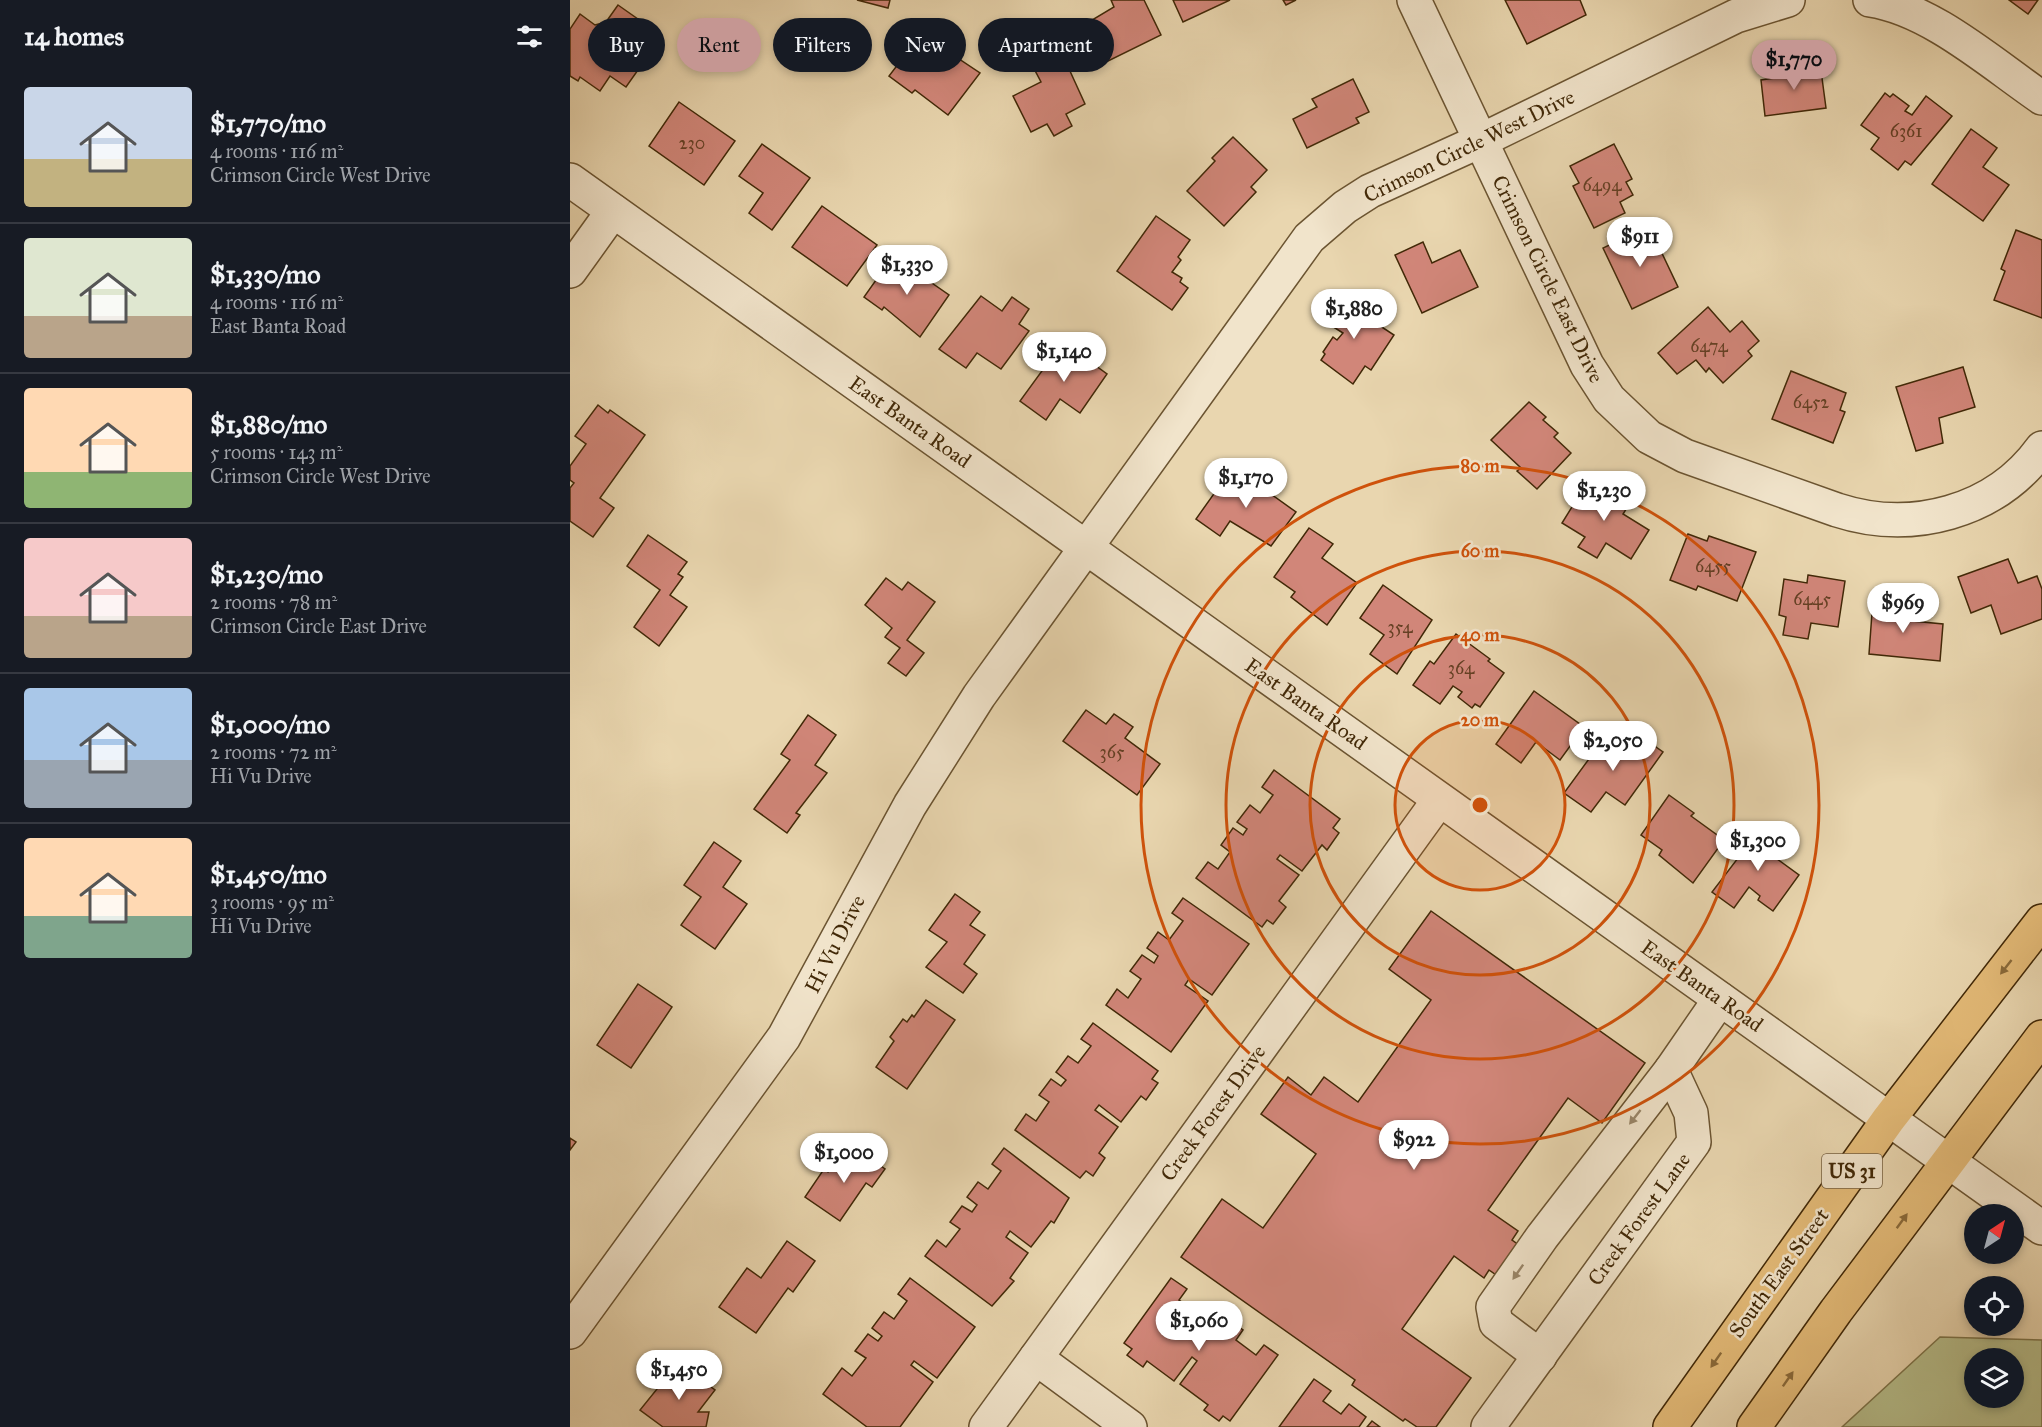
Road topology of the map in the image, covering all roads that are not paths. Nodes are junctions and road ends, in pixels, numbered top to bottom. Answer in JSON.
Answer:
{"nodes":[{"id":1,"x":1414,"y":0,"type":"edge"},
{"id":2,"x":1788,"y":0,"type":"edge"},
{"id":3,"x":1870,"y":0,"type":"edge"},
{"id":4,"x":2042,"y":98,"type":"edge"},
{"id":5,"x":1480,"y":141,"type":"junction"},
{"id":6,"x":570,"y":180,"type":"edge"},
{"id":7,"x":613,"y":211,"type":"junction"},
{"id":8,"x":570,"y":271,"type":"edge"},
{"id":9,"x":2042,"y":448,"type":"edge"},
{"id":10,"x":1087,"y":549,"type":"junction"},
{"id":11,"x":1439,"y":800,"type":"junction"},
{"id":12,"x":2042,"y":921,"type":"edge"},
{"id":13,"x":1720,"y":999,"type":"junction"},
{"id":14,"x":2042,"y":1037,"type":"edge"},
{"id":15,"x":1671,"y":1071,"type":"junction"},
{"id":16,"x":1888,"y":1120,"type":"junction"},
{"id":17,"x":1947,"y":1161,"type":"junction"},
{"id":18,"x":2042,"y":1228,"type":"edge"},
{"id":19,"x":570,"y":1332,"type":"edge"},
{"id":20,"x":1540,"y":1356,"type":"junction"},
{"id":21,"x":1036,"y":1358,"type":"junction"},
{"id":22,"x":986,"y":1427,"type":"edge"},
{"id":23,"x":1130,"y":1427,"type":"edge"},
{"id":24,"x":1488,"y":1427,"type":"edge"},
{"id":25,"x":1670,"y":1427,"type":"edge"},
{"id":26,"x":1754,"y":1427,"type":"edge"}],
"edges":[{"from":1,"to":5,"type":"street","name":"Crimson Circle East Drive"},
{"from":2,"to":5,"type":"street","name":"Crimson Circle West Drive"},
{"from":3,"to":4,"type":"street"},
{"from":5,"to":9,"type":"street","name":"Crimson Circle East Drive"},
{"from":5,"to":10,"type":"street","name":"Crimson Circle West Drive"},
{"from":6,"to":7,"type":"street","name":"East Banta Road"},
{"from":7,"to":8,"type":"street"},
{"from":7,"to":10,"type":"street","name":"East Banta Road"},
{"from":10,"to":11,"type":"street","name":"East Banta Road"},
{"from":10,"to":19,"type":"street","name":"Hi Vu Drive"},
{"from":11,"to":13,"type":"street","name":"East Banta Road"},
{"from":11,"to":21,"type":"street","name":"Creek Forest Drive"},
{"from":12,"to":16,"type":"main road","name":"South East Street","number":"US 31","one_way":true},
{"from":13,"to":15,"type":"street"},
{"from":13,"to":16,"type":"street","name":"East Banta Road"},
{"from":14,"to":17,"type":"main road"},
{"from":15,"to":20,"type":"street","name":"Creek Forest Lane"},
{"from":15,"to":20,"type":"street","one_way":true},
{"from":16,"to":17,"type":"street","name":"East Banta Road"},
{"from":16,"to":25,"type":"main road","name":"South East Street","number":"US 31","one_way":true},
{"from":17,"to":18,"type":"street","name":"East Banta Road"},
{"from":26,"to":17,"type":"main road","one_way":true},
{"from":20,"to":24,"type":"street","name":"Creek Forest Lane"},
{"from":21,"to":22,"type":"street","name":"Creek Forest Drive"},
{"from":21,"to":23,"type":"street"}]}
